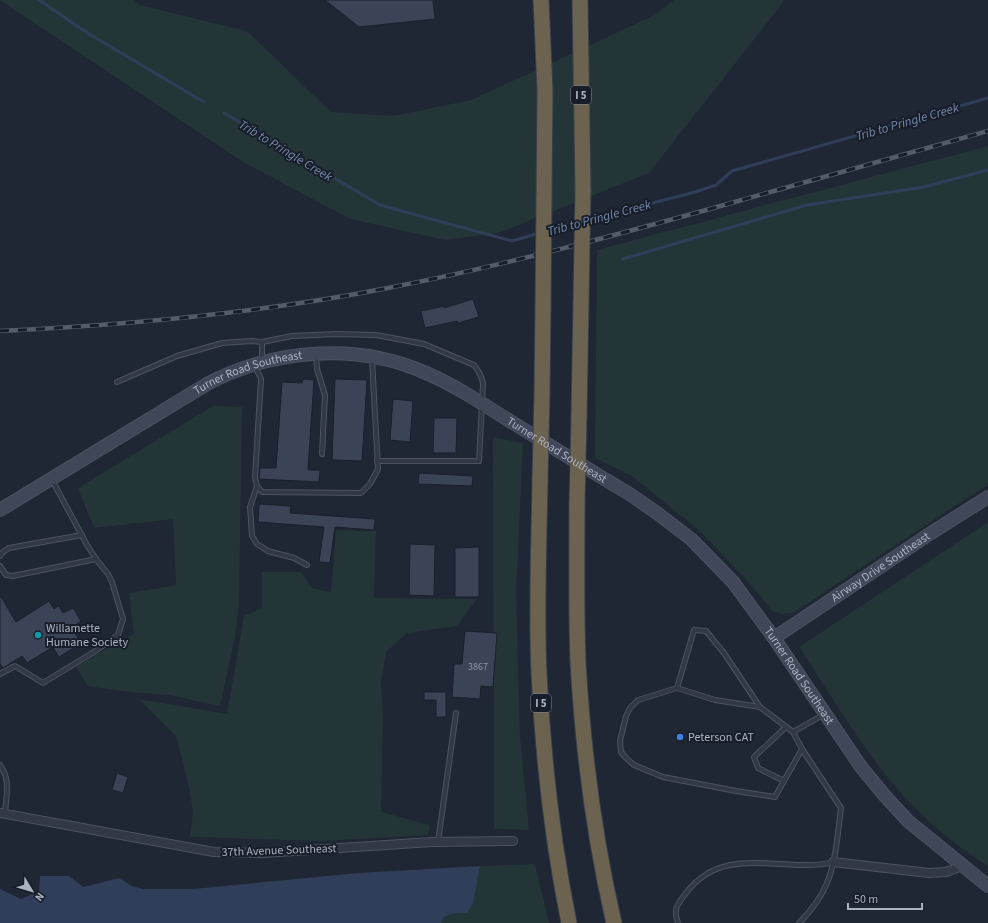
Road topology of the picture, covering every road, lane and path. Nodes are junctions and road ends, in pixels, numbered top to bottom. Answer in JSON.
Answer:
{"nodes":[{"id":1,"x":541,"y":0,"type":"edge"},
{"id":2,"x":580,"y":0,"type":"edge"},
{"id":3,"x":262,"y":342,"type":"junction"},
{"id":4,"x":316,"y":354,"type":"junction"},
{"id":5,"x":372,"y":358,"type":"junction"},
{"id":6,"x":258,"y":363,"type":"junction"},
{"id":7,"x":117,"y":382,"type":"dead end"},
{"id":8,"x":481,"y":403,"type":"junction"},
{"id":9,"x":322,"y":454,"type":"dead end"},
{"id":10,"x":377,"y":461,"type":"junction"},
{"id":11,"x":51,"y":478,"type":"junction"},
{"id":12,"x":257,"y":486,"type":"junction"},
{"id":13,"x":988,"y":497,"type":"edge"},
{"id":14,"x":0,"y":510,"type":"edge"},
{"id":15,"x":82,"y":535,"type":"junction"},
{"id":16,"x":0,"y":556,"type":"edge"},
{"id":17,"x":96,"y":559,"type":"junction"},
{"id":18,"x":0,"y":566,"type":"edge"},
{"id":19,"x":307,"y":566,"type":"dead end"},
{"id":20,"x":774,"y":638,"type":"junction"},
{"id":21,"x":0,"y":674,"type":"edge"},
{"id":22,"x":677,"y":688,"type":"junction"},
{"id":23,"x":760,"y":707,"type":"junction"},
{"id":24,"x":456,"y":713,"type":"dead end"},
{"id":25,"x":825,"y":714,"type":"junction"},
{"id":26,"x":786,"y":727,"type":"junction"},
{"id":27,"x":792,"y":732,"type":"junction"},
{"id":28,"x":802,"y":749,"type":"junction"},
{"id":29,"x":0,"y":765,"type":"edge"},
{"id":30,"x":784,"y":781,"type":"junction"},
{"id":31,"x":2,"y":813,"type":"edge"},
{"id":32,"x":513,"y":841,"type":"dead end"},
{"id":33,"x":438,"y":842,"type":"junction"},
{"id":34,"x":833,"y":862,"type":"junction"},
{"id":35,"x":962,"y":866,"type":"junction"},
{"id":36,"x":988,"y":886,"type":"edge"},
{"id":37,"x":569,"y":923,"type":"edge"},
{"id":38,"x":614,"y":923,"type":"edge"},
{"id":39,"x":678,"y":923,"type":"edge"},
{"id":40,"x":799,"y":923,"type":"edge"}],
"edges":[{"from":1,"to":37,"type":"highway","number":"I 5","bridge":true},
{"from":2,"to":38,"type":"highway","number":"I 5","bridge":true},
{"from":3,"to":6,"type":"lane"},
{"from":3,"to":7,"type":"lane"},
{"from":3,"to":8,"type":"lane"},
{"from":4,"to":5,"type":"main road","name":"Turner Road Southeast"},
{"from":4,"to":6,"type":"main road","name":"Turner Road Southeast"},
{"from":4,"to":9,"type":"lane"},
{"from":5,"to":8,"type":"main road","name":"Turner Road Southeast"},
{"from":5,"to":10,"type":"lane"},
{"from":6,"to":11,"type":"main road","name":"Turner Road Southeast"},
{"from":6,"to":12,"type":"lane"},
{"from":8,"to":10,"type":"lane"},
{"from":8,"to":20,"type":"main road","name":"Turner Road Southeast"},
{"from":10,"to":12,"type":"lane"},
{"from":11,"to":14,"type":"main road","name":"Turner Road Southeast"},
{"from":11,"to":15,"type":"lane"},
{"from":12,"to":19,"type":"lane"},
{"from":13,"to":20,"type":"main road","name":"Airway Drive Southeast"},
{"from":15,"to":16,"type":"lane"},
{"from":15,"to":17,"type":"lane"},
{"from":17,"to":18,"type":"lane"},
{"from":17,"to":21,"type":"lane"},
{"from":20,"to":25,"type":"main road","name":"Turner Road Southeast"},
{"from":22,"to":23,"type":"lane"},
{"from":22,"to":23,"type":"lane"},
{"from":22,"to":30,"type":"lane"},
{"from":23,"to":26,"type":"lane"},
{"from":24,"to":33,"type":"lane"},
{"from":25,"to":27,"type":"lane"},
{"from":25,"to":35,"type":"main road","name":"Turner Road Southeast"},
{"from":26,"to":27,"type":"lane"},
{"from":26,"to":30,"type":"lane"},
{"from":27,"to":28,"type":"lane"},
{"from":28,"to":30,"type":"lane"},
{"from":28,"to":34,"type":"lane"},
{"from":29,"to":31,"type":"lane"},
{"from":31,"to":33,"type":"street","name":"37th Avenue Southeast"},
{"from":32,"to":33,"type":"street","name":"37th Avenue Southeast"},
{"from":34,"to":35,"type":"street"},
{"from":34,"to":39,"type":"lane"},
{"from":34,"to":40,"type":"lane"},
{"from":35,"to":36,"type":"main road","name":"Turner Road Southeast"}]}
